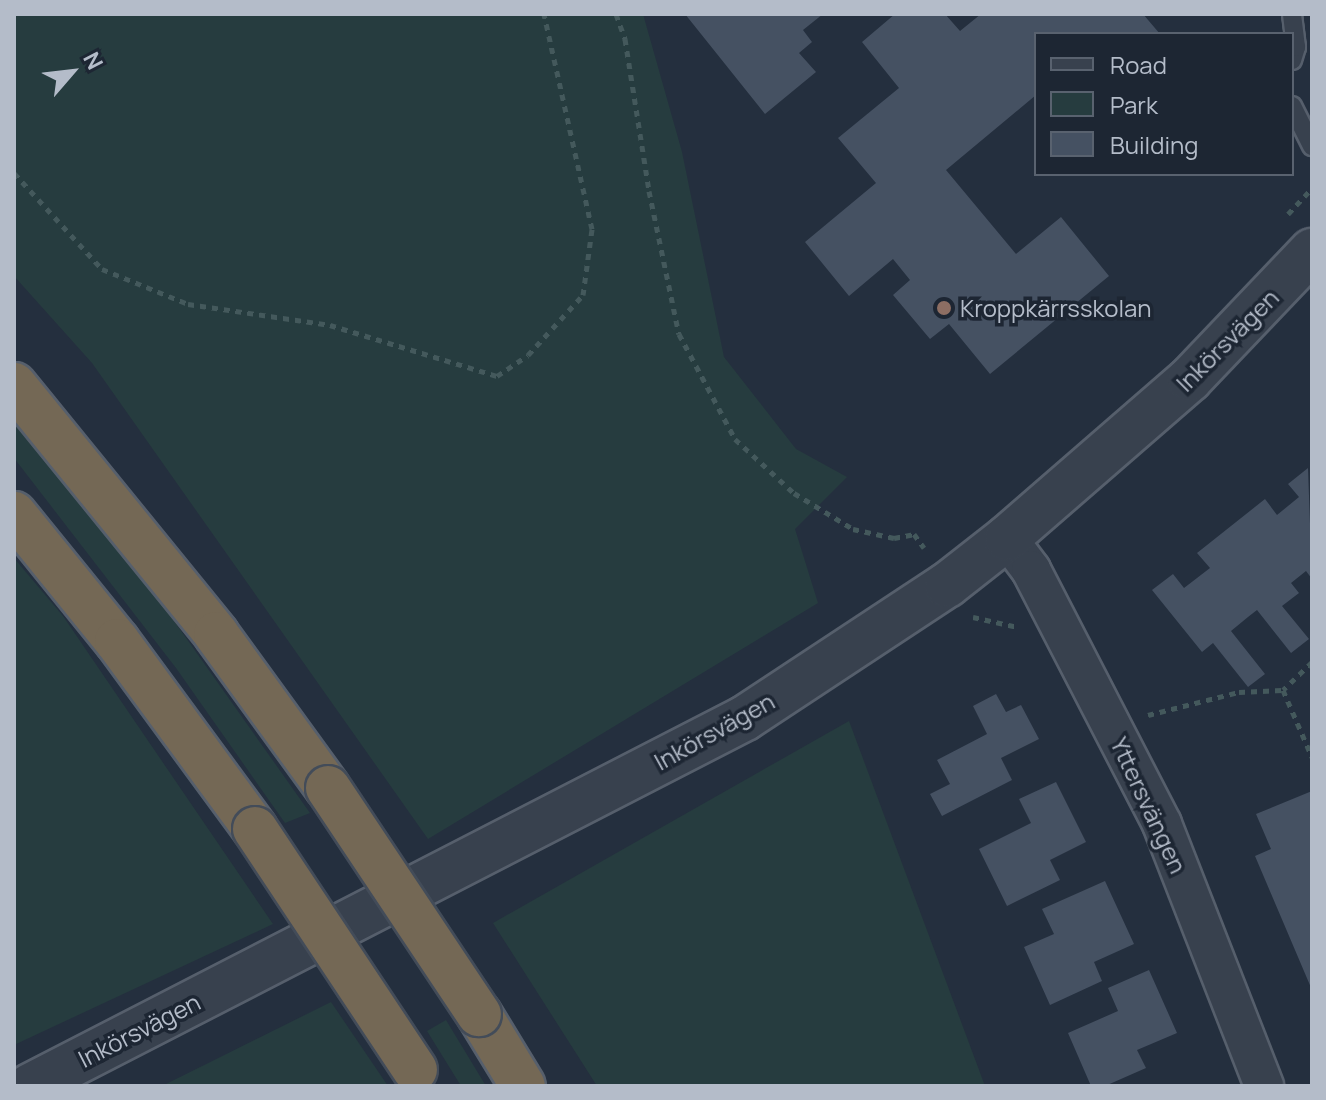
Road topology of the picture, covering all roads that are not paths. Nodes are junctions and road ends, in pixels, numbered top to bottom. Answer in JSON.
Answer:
{"nodes":[{"id":1,"x":1292,"y":14,"type":"edge"},
{"id":2,"x":1294,"y":54,"type":"edge"},
{"id":3,"x":1294,"y":110,"type":"edge"},
{"id":4,"x":1312,"y":146,"type":"edge"},
{"id":5,"x":1296,"y":237,"type":"edge"},
{"id":6,"x":14,"y":385,"type":"edge"},
{"id":7,"x":14,"y":514,"type":"edge"},
{"id":8,"x":1007,"y":538,"type":"junction"},
{"id":9,"x":420,"y":1078,"type":"edge"},
{"id":10,"x":30,"y":1086,"type":"edge"},
{"id":11,"x":523,"y":1086,"type":"edge"},
{"id":12,"x":1264,"y":1086,"type":"edge"}],
"edges":[{"from":1,"to":2,"type":"lane"},
{"from":3,"to":4,"type":"lane"},
{"from":5,"to":8,"type":"street","name":"Inkörsvägen"},
{"from":6,"to":11,"type":"highway","bridge":true},
{"from":7,"to":9,"type":"highway","bridge":true},
{"from":8,"to":10,"type":"street","name":"Inkörsvägen"},
{"from":8,"to":12,"type":"street","name":"Yttersvängen"}]}
